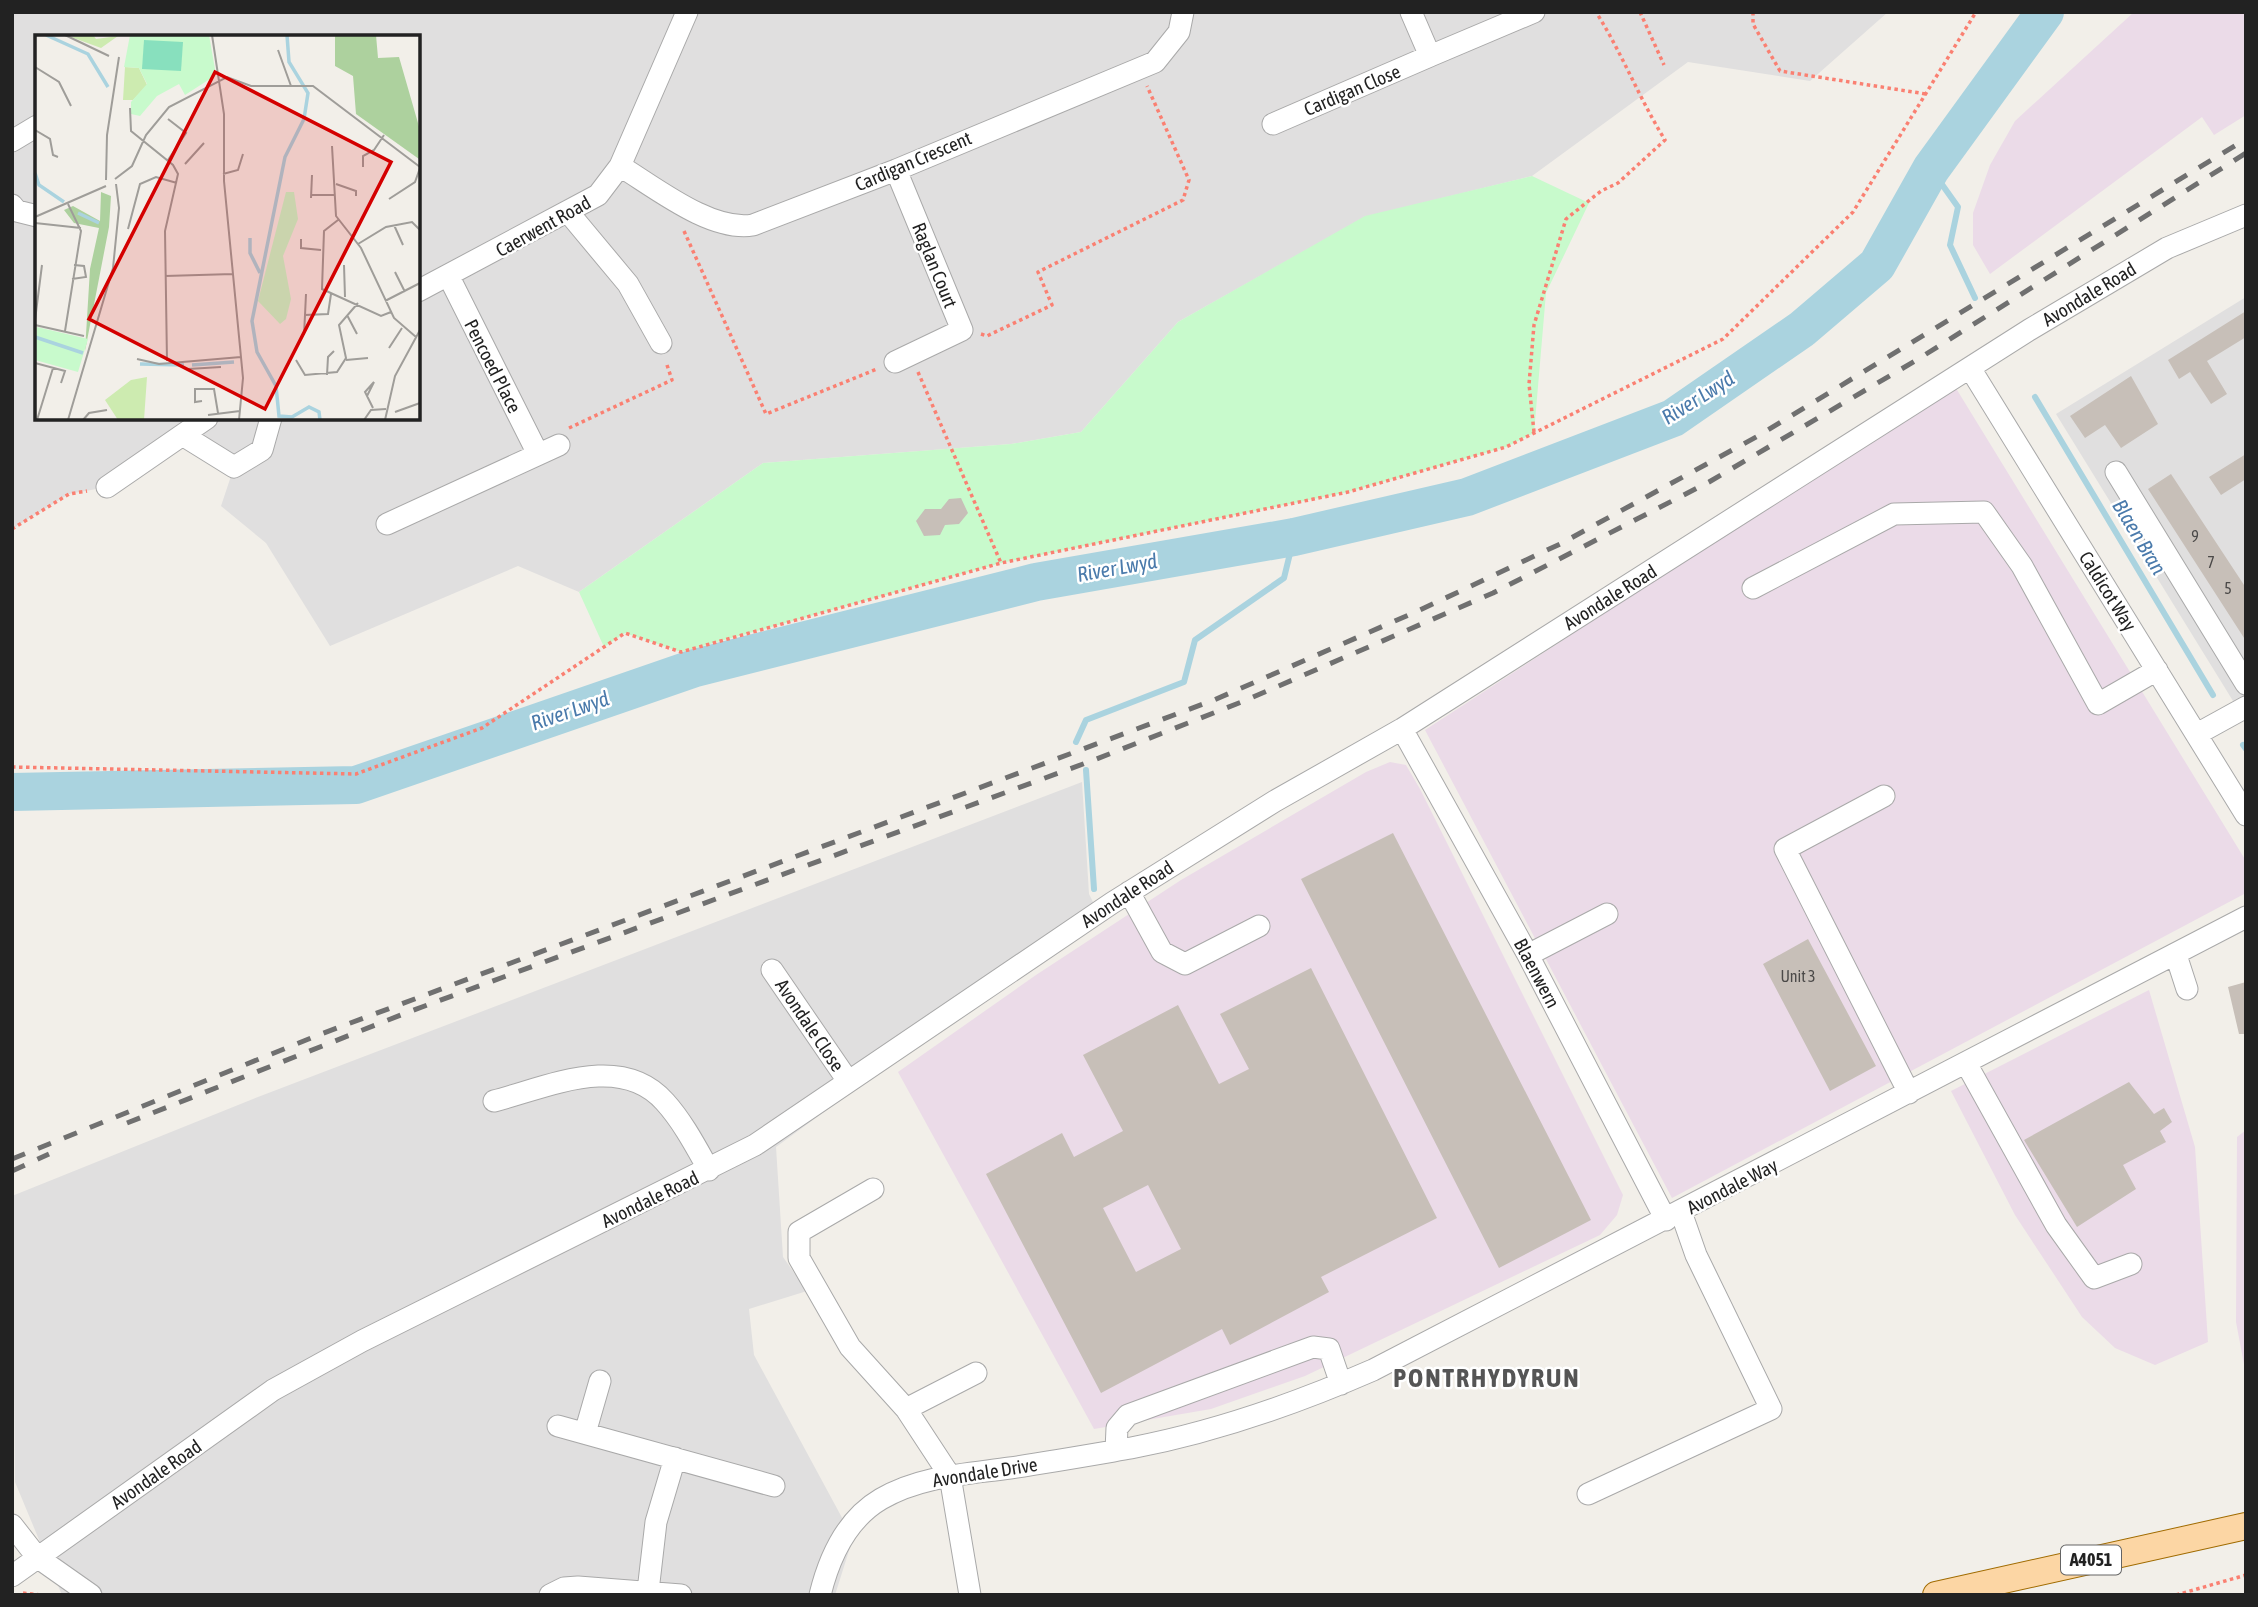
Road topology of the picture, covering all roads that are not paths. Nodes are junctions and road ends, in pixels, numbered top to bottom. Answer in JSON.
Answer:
{"nodes":[{"id":1,"x":687,"y":12,"type":"edge"},
{"id":2,"x":1183,"y":12,"type":"edge"},
{"id":3,"x":1411,"y":12,"type":"edge"},
{"id":4,"x":1534,"y":12,"type":"edge"},
{"id":5,"x":1430,"y":56,"type":"junction"},
{"id":6,"x":1273,"y":124,"type":"dead end"},
{"id":7,"x":35,"y":127,"type":"edge"},
{"id":8,"x":12,"y":141,"type":"edge"},
{"id":9,"x":620,"y":166,"type":"junction"},
{"id":10,"x":896,"y":170,"type":"junction"},
{"id":11,"x":12,"y":205,"type":"edge"},
{"id":12,"x":568,"y":212,"type":"junction"},
{"id":13,"x":2246,"y":215,"type":"edge"},
{"id":14,"x":35,"y":216,"type":"edge"},
{"id":15,"x":449,"y":277,"type":"junction"},
{"id":16,"x":420,"y":290,"type":"edge"},
{"id":17,"x":661,"y":343,"type":"road end"},
{"id":18,"x":903,"y":358,"type":"road end"},
{"id":19,"x":1970,"y":368,"type":"junction"},
{"id":20,"x":204,"y":420,"type":"edge"},
{"id":21,"x":270,"y":420,"type":"edge"},
{"id":22,"x":184,"y":436,"type":"junction"},
{"id":23,"x":559,"y":445,"type":"road end"},
{"id":24,"x":538,"y":454,"type":"junction"},
{"id":25,"x":2116,"y":472,"type":"dead end"},
{"id":26,"x":107,"y":488,"type":"road end"},
{"id":27,"x":387,"y":524,"type":"dead end"},
{"id":28,"x":1753,"y":588,"type":"dead end"},
{"id":29,"x":2157,"y":670,"type":"junction"},
{"id":30,"x":2246,"y":684,"type":"edge"},
{"id":31,"x":2246,"y":707,"type":"edge"},
{"id":32,"x":1402,"y":729,"type":"junction"},
{"id":33,"x":2197,"y":734,"type":"junction"},
{"id":34,"x":1884,"y":796,"type":"dead end"},
{"id":35,"x":2246,"y":815,"type":"edge"},
{"id":36,"x":1129,"y":892,"type":"junction"},
{"id":37,"x":1607,"y":914,"type":"dead end"},
{"id":38,"x":2246,"y":917,"type":"edge"},
{"id":39,"x":1259,"y":926,"type":"dead end"},
{"id":40,"x":1528,"y":955,"type":"junction"},
{"id":41,"x":2176,"y":955,"type":"junction"},
{"id":42,"x":772,"y":970,"type":"dead end"},
{"id":43,"x":2187,"y":989,"type":"dead end"},
{"id":44,"x":1966,"y":1063,"type":"junction"},
{"id":45,"x":848,"y":1081,"type":"junction"},
{"id":46,"x":1909,"y":1093,"type":"junction"},
{"id":47,"x":494,"y":1101,"type":"dead end"},
{"id":48,"x":709,"y":1170,"type":"junction"},
{"id":49,"x":873,"y":1189,"type":"dead end"},
{"id":50,"x":1673,"y":1216,"type":"junction"},
{"id":51,"x":2131,"y":1264,"type":"dead end"},
{"id":52,"x":976,"y":1373,"type":"dead end"},
{"id":53,"x":600,"y":1381,"type":"dead end"},
{"id":54,"x":1341,"y":1384,"type":"junction"},
{"id":55,"x":906,"y":1409,"type":"junction"},
{"id":56,"x":558,"y":1426,"type":"dead end"},
{"id":57,"x":1207,"y":1430,"type":"joint"},
{"id":58,"x":585,"y":1433,"type":"junction"},
{"id":59,"x":1116,"y":1450,"type":"junction"},
{"id":60,"x":675,"y":1458,"type":"junction"},
{"id":61,"x":950,"y":1476,"type":"junction"},
{"id":62,"x":774,"y":1486,"type":"dead end"},
{"id":63,"x":1588,"y":1494,"type":"dead end"},
{"id":64,"x":12,"y":1525,"type":"edge"},
{"id":65,"x":2246,"y":1526,"type":"edge"},
{"id":66,"x":37,"y":1558,"type":"junction"},
{"id":67,"x":12,"y":1576,"type":"edge"},
{"id":68,"x":648,"y":1591,"type":"junction"},
{"id":69,"x":91,"y":1595,"type":"edge"},
{"id":70,"x":550,"y":1595,"type":"edge"},
{"id":71,"x":681,"y":1595,"type":"edge"},
{"id":72,"x":820,"y":1595,"type":"edge"},
{"id":73,"x":970,"y":1595,"type":"edge"},
{"id":74,"x":1936,"y":1595,"type":"edge"}],
"edges":[{"from":1,"to":9,"type":"street","name":"Caerwent Road"},
{"from":2,"to":10,"type":"street","name":"Cardigan Crescent"},
{"from":3,"to":5,"type":"street"},
{"from":4,"to":5,"type":"street","name":"Cardigan Close"},
{"from":5,"to":6,"type":"street","name":"Cardigan Close"},
{"from":7,"to":8,"type":"street"},
{"from":9,"to":10,"type":"street","name":"Cardigan Crescent"},
{"from":9,"to":12,"type":"street","name":"Caerwent Road"},
{"from":10,"to":18,"type":"street","name":"Raglan Court"},
{"from":11,"to":14,"type":"street"},
{"from":12,"to":15,"type":"street","name":"Caerwent Road"},
{"from":12,"to":17,"type":"street"},
{"from":13,"to":19,"type":"street","name":"Avondale Road"},
{"from":15,"to":16,"type":"street","name":"Caerwent Road"},
{"from":15,"to":24,"type":"street","name":"Pencoed Place"},
{"from":19,"to":29,"type":"street","name":"Caldicot Way"},
{"from":19,"to":32,"type":"street","name":"Avondale Road"},
{"from":20,"to":22,"type":"street"},
{"from":21,"to":22,"type":"street"},
{"from":22,"to":26,"type":"street"},
{"from":23,"to":24,"type":"street"},
{"from":24,"to":27,"type":"street"},
{"from":25,"to":30,"type":"street"},
{"from":28,"to":29,"type":"street"},
{"from":29,"to":33,"type":"street","name":"Caldicot Way"},
{"from":31,"to":33,"type":"street"},
{"from":32,"to":36,"type":"street","name":"Avondale Road"},
{"from":32,"to":40,"type":"street","name":"Blaenwern"},
{"from":33,"to":35,"type":"street","name":"Caldicot Way"},
{"from":34,"to":46,"type":"street"},
{"from":36,"to":39,"type":"street"},
{"from":36,"to":45,"type":"street","name":"Avondale Road"},
{"from":37,"to":40,"type":"street"},
{"from":38,"to":41,"type":"street","name":"Avondale Way"},
{"from":40,"to":50,"type":"street","name":"Blaenwern"},
{"from":41,"to":43,"type":"street"},
{"from":41,"to":44,"type":"street","name":"Avondale Way"},
{"from":42,"to":45,"type":"street","name":"Avondale Close"},
{"from":44,"to":46,"type":"street","name":"Avondale Way"},
{"from":44,"to":51,"type":"street"},
{"from":45,"to":48,"type":"street","name":"Avondale Road"},
{"from":46,"to":50,"type":"street","name":"Avondale Way"},
{"from":47,"to":48,"type":"street"},
{"from":48,"to":66,"type":"street","name":"Avondale Road"},
{"from":49,"to":55,"type":"street"},
{"from":50,"to":54,"type":"street","name":"Avondale Way"},
{"from":50,"to":63,"type":"street","name":"Blaenwern"},
{"from":52,"to":55,"type":"street"},
{"from":53,"to":58,"type":"street"},
{"from":54,"to":57,"type":"street","name":"Avondale Way"},
{"from":54,"to":59,"type":"street"},
{"from":55,"to":61,"type":"street"},
{"from":56,"to":58,"type":"street"},
{"from":57,"to":59,"type":"street","name":"Avondale Drive"},
{"from":58,"to":60,"type":"street"},
{"from":59,"to":61,"type":"street","name":"Avondale Drive"},
{"from":60,"to":62,"type":"street"},
{"from":60,"to":68,"type":"street"},
{"from":61,"to":72,"type":"street","name":"Avondale Drive"},
{"from":61,"to":73,"type":"street"},
{"from":64,"to":66,"type":"street"},
{"from":65,"to":74,"type":"main road","number":"A4051"},
{"from":66,"to":67,"type":"street","name":"Avondale Road"},
{"from":66,"to":69,"type":"street"},
{"from":68,"to":70,"type":"street"},
{"from":68,"to":71,"type":"street"}]}
